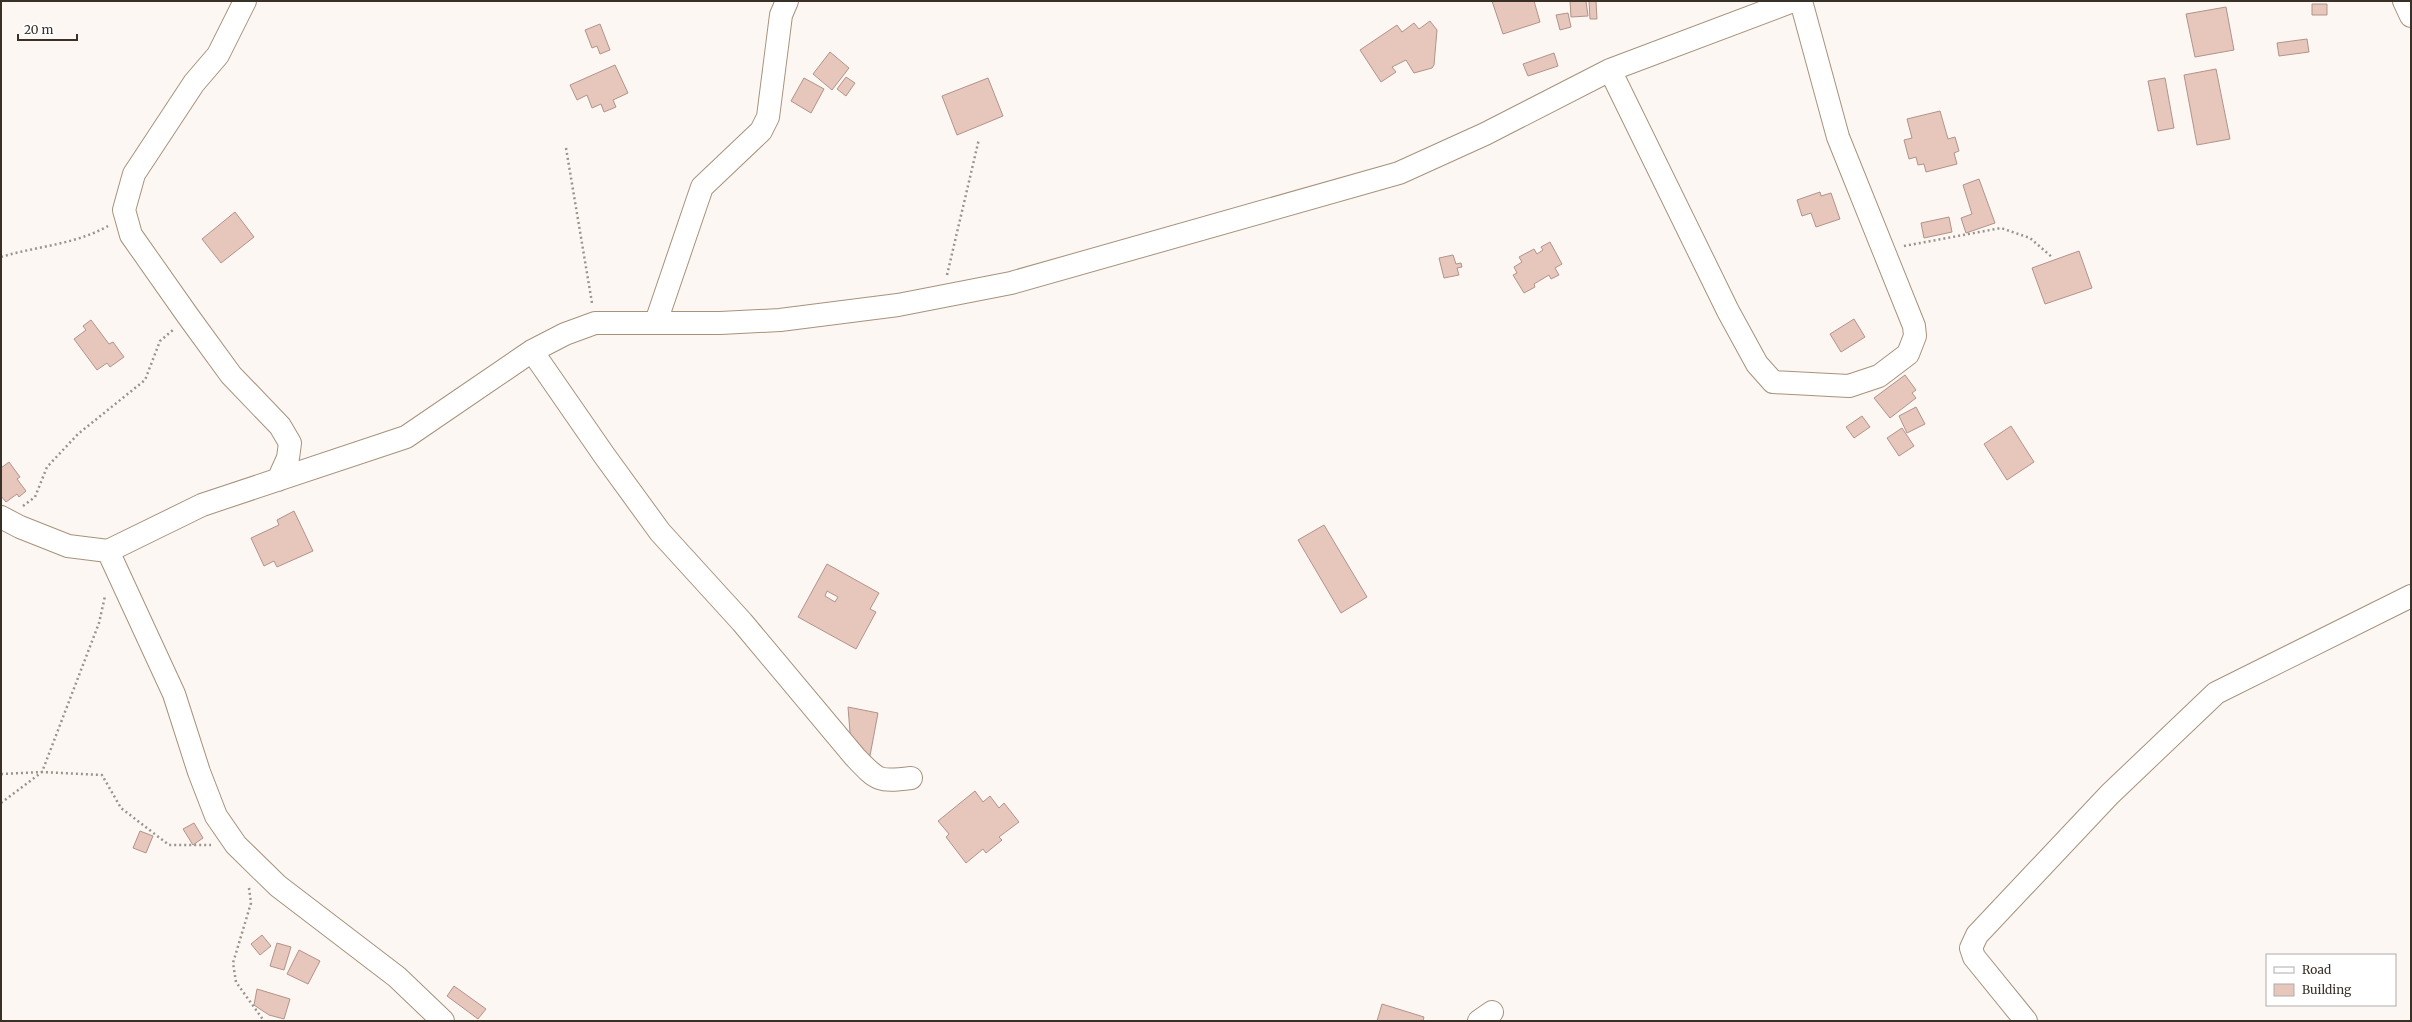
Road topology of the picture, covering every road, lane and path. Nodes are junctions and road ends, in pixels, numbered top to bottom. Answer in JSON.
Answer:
{"nodes":[{"id":1,"x":245,"y":1,"type":"edge"},
{"id":2,"x":787,"y":1,"type":"edge"},
{"id":3,"x":1793,"y":1,"type":"edge"},
{"id":4,"x":1801,"y":1,"type":"edge"},
{"id":5,"x":2404,"y":1,"type":"edge"},
{"id":6,"x":2411,"y":16,"type":"edge"},
{"id":7,"x":1610,"y":70,"type":"junction"},
{"id":8,"x":979,"y":139,"type":"dead end"},
{"id":9,"x":566,"y":148,"type":"dead end"},
{"id":10,"x":124,"y":210,"type":"junction"},
{"id":11,"x":1883,"y":250,"type":"junction"},
{"id":12,"x":1,"y":257,"type":"edge"},
{"id":13,"x":2053,"y":258,"type":"dead end"},
{"id":14,"x":942,"y":296,"type":"junction"},
{"id":15,"x":188,"y":316,"type":"junction"},
{"id":16,"x":656,"y":322,"type":"junction"},
{"id":17,"x":595,"y":323,"type":"junction"},
{"id":18,"x":532,"y":351,"type":"junction"},
{"id":19,"x":278,"y":480,"type":"junction"},
{"id":20,"x":3,"y":518,"type":"edge"},
{"id":21,"x":110,"y":557,"type":"junction"},
{"id":22,"x":2411,"y":596,"type":"edge"},
{"id":23,"x":42,"y":772,"type":"junction"},
{"id":24,"x":1,"y":774,"type":"edge"},
{"id":25,"x":911,"y":778,"type":"dead end"},
{"id":26,"x":1,"y":803,"type":"edge"},
{"id":27,"x":241,"y":849,"type":"junction"},
{"id":28,"x":264,"y":1021,"type":"edge"},
{"id":29,"x":443,"y":1021,"type":"edge"},
{"id":30,"x":2026,"y":1021,"type":"edge"}],
"edges":[{"from":1,"to":10,"type":"street"},
{"from":2,"to":16,"type":"street"},
{"from":3,"to":7,"type":"street"},
{"from":4,"to":11,"type":"street"},
{"from":5,"to":6,"type":"street"},
{"from":7,"to":11,"type":"street"},
{"from":7,"to":14,"type":"street"},
{"from":8,"to":14,"type":"path"},
{"from":9,"to":17,"type":"path"},
{"from":10,"to":12,"type":"path"},
{"from":10,"to":15,"type":"street"},
{"from":11,"to":13,"type":"path"},
{"from":14,"to":16,"type":"street"},
{"from":15,"to":19,"type":"street"},
{"from":15,"to":20,"type":"path"},
{"from":16,"to":17,"type":"street"},
{"from":17,"to":18,"type":"street"},
{"from":18,"to":19,"type":"street"},
{"from":18,"to":25,"type":"street"},
{"from":19,"to":21,"type":"street"},
{"from":20,"to":21,"type":"street"},
{"from":21,"to":23,"type":"path"},
{"from":21,"to":27,"type":"street"},
{"from":22,"to":30,"type":"street"},
{"from":23,"to":24,"type":"path"},
{"from":23,"to":26,"type":"path"},
{"from":23,"to":27,"type":"path"},
{"from":27,"to":28,"type":"path"},
{"from":27,"to":29,"type":"street"}]}
